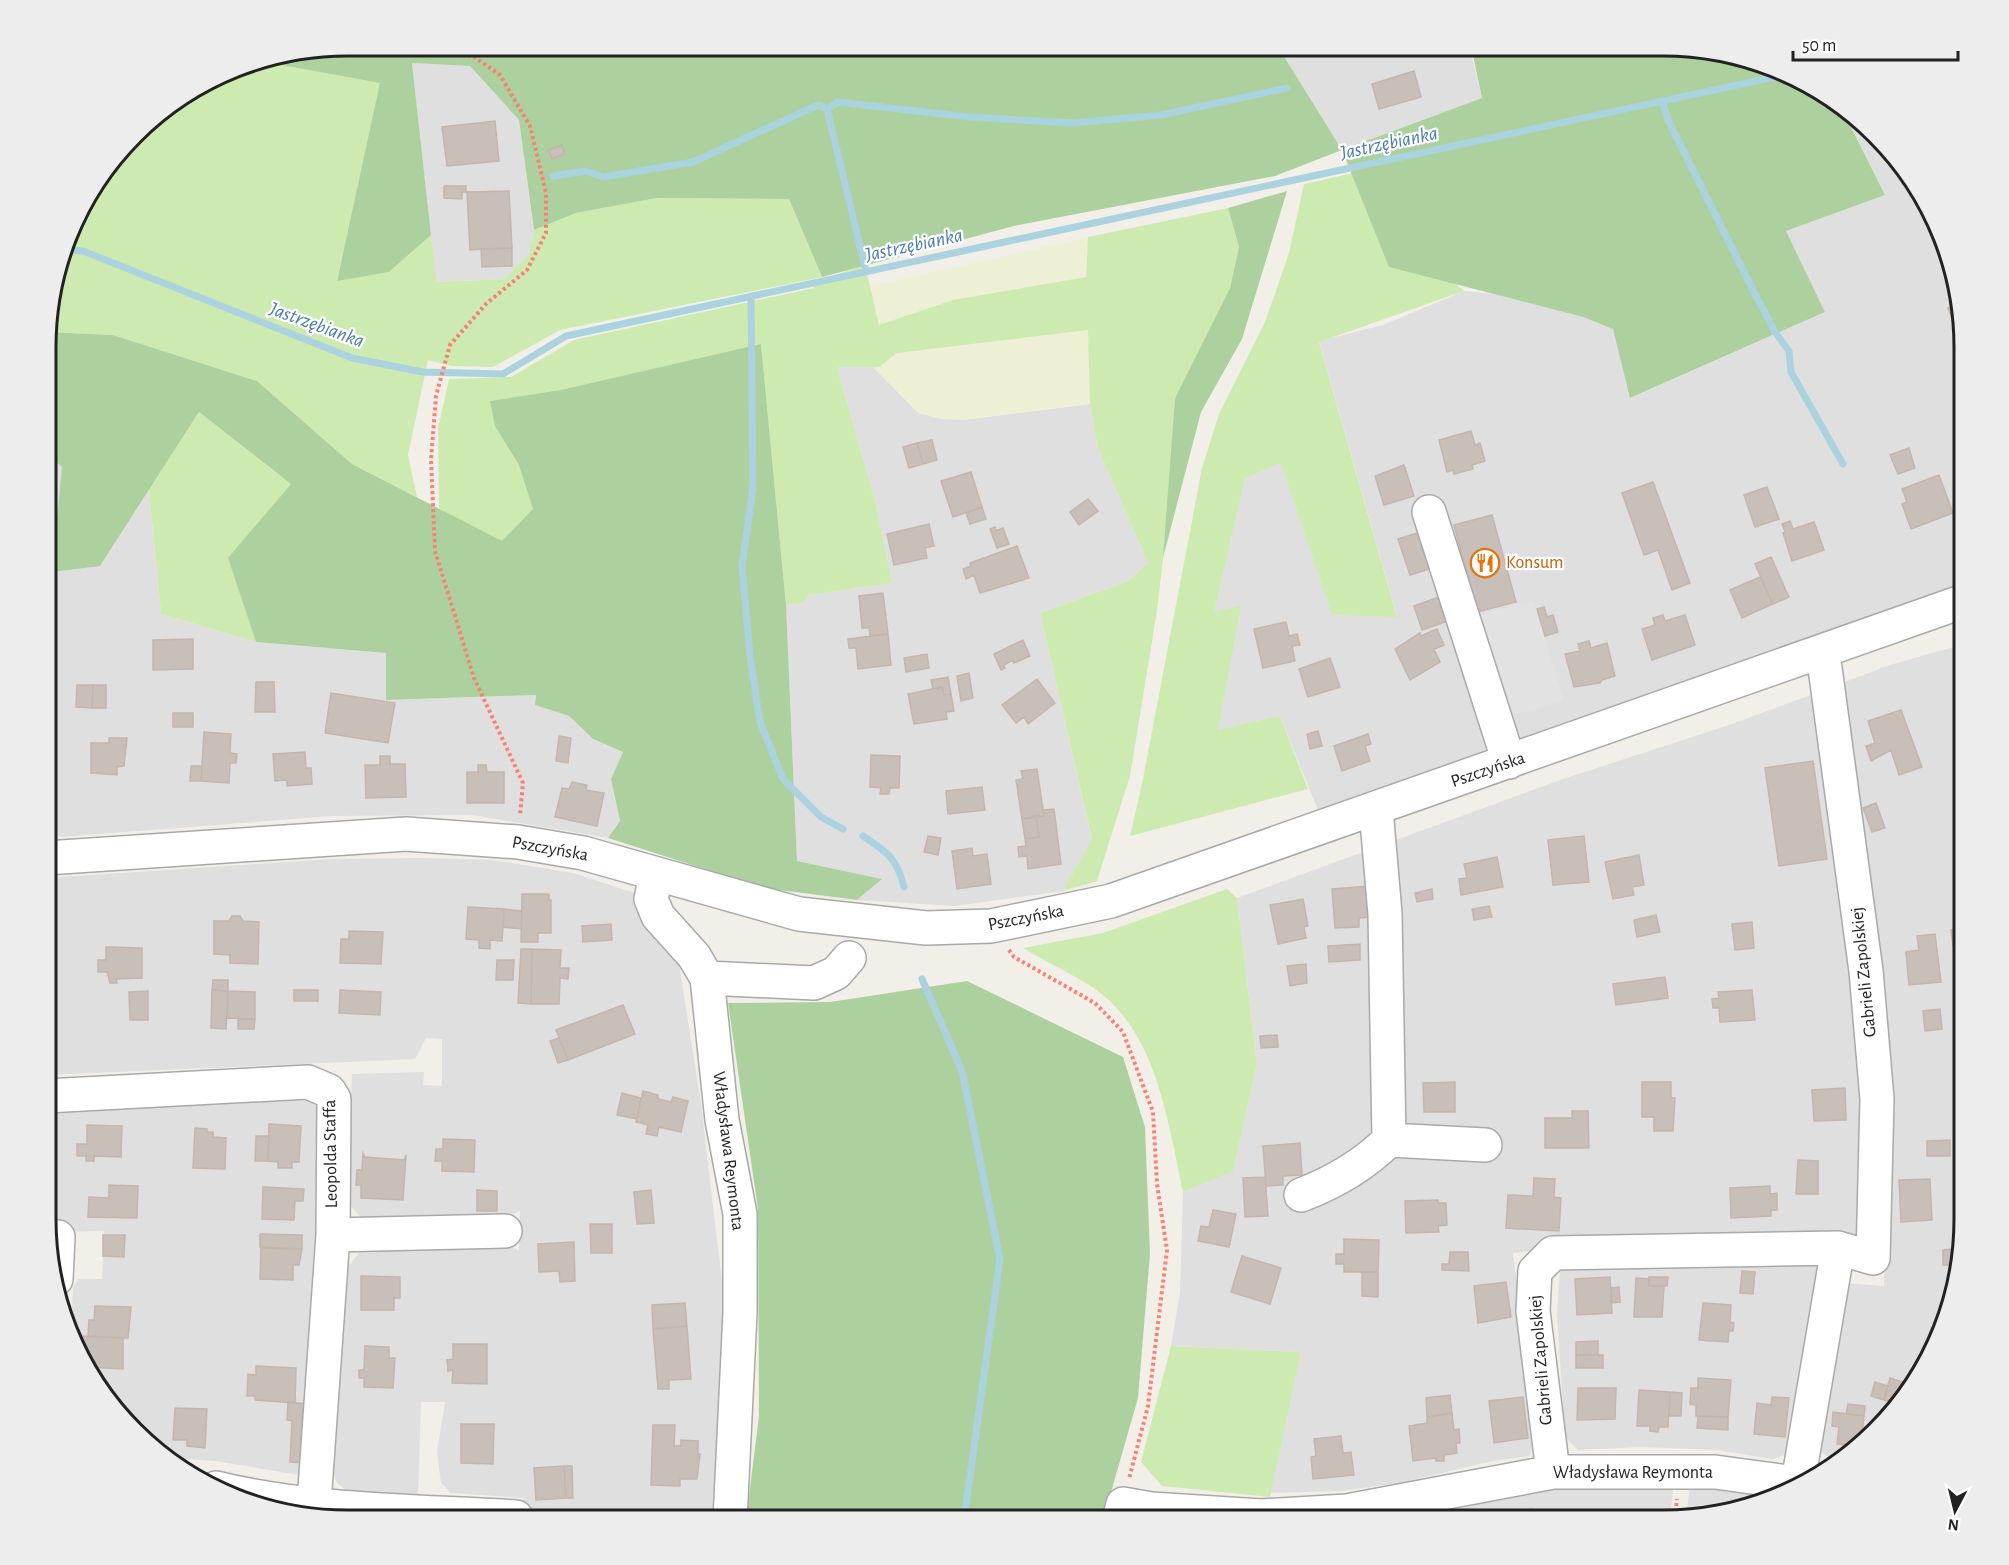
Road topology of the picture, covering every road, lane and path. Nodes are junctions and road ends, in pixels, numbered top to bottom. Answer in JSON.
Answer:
{"nodes":[{"id":1,"x":473,"y":56,"type":"edge"},
{"id":2,"x":1429,"y":512,"type":"dead end"},
{"id":3,"x":1954,"y":605,"type":"edge"},
{"id":4,"x":1820,"y":652,"type":"junction"},
{"id":5,"x":1509,"y":762,"type":"junction"},
{"id":6,"x":1376,"y":809,"type":"junction"},
{"id":7,"x":518,"y":842,"type":"junction"},
{"id":8,"x":56,"y":857,"type":"edge"},
{"id":9,"x":656,"y":874,"type":"junction"},
{"id":10,"x":991,"y":926,"type":"junction"},
{"id":11,"x":849,"y":958,"type":"dead end"},
{"id":12,"x":706,"y":978,"type":"junction"},
{"id":13,"x":56,"y":1095,"type":"edge"},
{"id":14,"x":1389,"y":1140,"type":"junction"},
{"id":15,"x":1485,"y":1145,"type":"dead end"},
{"id":16,"x":1301,"y":1195,"type":"dead end"},
{"id":17,"x":505,"y":1231,"type":"dead end"},
{"id":18,"x":333,"y":1235,"type":"junction"},
{"id":19,"x":58,"y":1237,"type":"dead end"},
{"id":20,"x":1838,"y":1248,"type":"junction"},
{"id":21,"x":57,"y":1251,"type":"edge"},
{"id":22,"x":1553,"y":1472,"type":"junction"},
{"id":23,"x":1802,"y":1474,"type":"edge"},
{"id":24,"x":1788,"y":1481,"type":"edge"},
{"id":25,"x":264,"y":1498,"type":"edge"},
{"id":26,"x":314,"y":1503,"type":"junction"},
{"id":27,"x":377,"y":1510,"type":"edge"},
{"id":28,"x":730,"y":1510,"type":"edge"},
{"id":29,"x":1122,"y":1510,"type":"edge"},
{"id":30,"x":1141,"y":1510,"type":"edge"},
{"id":31,"x":1167,"y":1510,"type":"edge"},
{"id":32,"x":1352,"y":1510,"type":"edge"}],
"edges":[{"from":1,"to":7,"type":"path"},
{"from":2,"to":5,"type":"street"},
{"from":3,"to":4,"type":"street","name":"Pszczyńska"},
{"from":4,"to":5,"type":"street","name":"Pszczyńska"},
{"from":4,"to":20,"type":"street","name":"Gabrieli Zapolskiej"},
{"from":5,"to":6,"type":"street","name":"Pszczyńska"},
{"from":6,"to":10,"type":"street","name":"Pszczyńska"},
{"from":6,"to":14,"type":"street"},
{"from":7,"to":8,"type":"street","name":"Pszczyńska"},
{"from":7,"to":9,"type":"street","name":"Pszczyńska"},
{"from":9,"to":10,"type":"street","name":"Pszczyńska"},
{"from":9,"to":12,"type":"street","name":"Władysława Reymonta"},
{"from":10,"to":29,"type":"path"},
{"from":11,"to":12,"type":"street"},
{"from":12,"to":28,"type":"street","name":"Władysława Reymonta"},
{"from":13,"to":18,"type":"street","name":"Leopolda Staffa"},
{"from":14,"to":15,"type":"street"},
{"from":14,"to":16,"type":"street"},
{"from":17,"to":18,"type":"street"},
{"from":18,"to":26,"type":"street","name":"Leopolda Staffa"},
{"from":19,"to":21,"type":"street"},
{"from":20,"to":22,"type":"street","name":"Gabrieli Zapolskiej"},
{"from":20,"to":23,"type":"street"},
{"from":22,"to":24,"type":"street","name":"Władysława Reymonta"},
{"from":22,"to":32,"type":"street","name":"Władysława Reymonta"},
{"from":25,"to":26,"type":"street"},
{"from":26,"to":27,"type":"street"},
{"from":30,"to":31,"type":"street","name":"Władysława Reymonta"}]}
